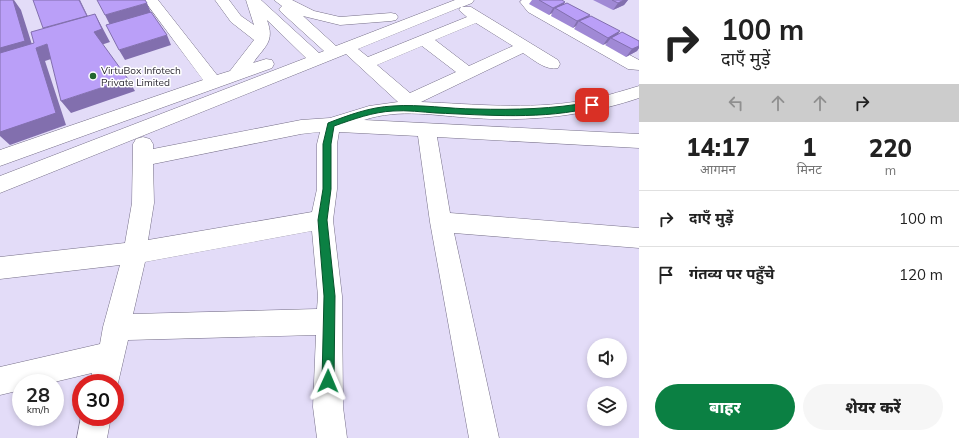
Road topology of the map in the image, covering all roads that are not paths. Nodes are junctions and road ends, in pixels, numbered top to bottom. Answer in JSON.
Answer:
{"nodes":[{"id":1,"x":151,"y":0,"type":"edge"},
{"id":2,"x":222,"y":0,"type":"edge"},
{"id":3,"x":252,"y":0,"type":"edge"},
{"id":4,"x":275,"y":0,"type":"edge"},
{"id":5,"x":281,"y":0,"type":"edge"},
{"id":6,"x":435,"y":0,"type":"edge"},
{"id":7,"x":530,"y":0,"type":"edge"},
{"id":8,"x":462,"y":2,"type":"edge"},
{"id":9,"x":292,"y":3,"type":"edge"},
{"id":10,"x":391,"y":17,"type":"junction"},
{"id":11,"x":478,"y":17,"type":"junction"},
{"id":12,"x":263,"y":39,"type":"junction"},
{"id":13,"x":424,"y":39,"type":"junction"},
{"id":14,"x":525,"y":46,"type":"junction"},
{"id":15,"x":326,"y":50,"type":"junction"},
{"id":16,"x":365,"y":64,"type":"junction"},
{"id":17,"x":552,"y":64,"type":"dead end"},
{"id":18,"x":639,"y":65,"type":"edge"},
{"id":19,"x":468,"y":73,"type":"junction"},
{"id":20,"x":236,"y":74,"type":"junction"},
{"id":21,"x":213,"y":82,"type":"junction"},
{"id":22,"x":639,"y":92,"type":"edge"},
{"id":23,"x":331,"y":125,"type":"junction"},
{"id":24,"x":143,"y":129,"type":"junction"},
{"id":25,"x":426,"y":130,"type":"junction"},
{"id":26,"x":639,"y":141,"type":"edge"},
{"id":27,"x":0,"y":158,"type":"edge"},
{"id":28,"x":144,"y":158,"type":"junction"},
{"id":29,"x":0,"y":185,"type":"edge"},
{"id":30,"x":322,"y":220,"type":"junction"},
{"id":31,"x":442,"y":222,"type":"junction"},
{"id":32,"x":639,"y":238,"type":"edge"},
{"id":33,"x":135,"y":253,"type":"junction"},
{"id":34,"x":0,"y":268,"type":"edge"},
{"id":35,"x":329,"y":322,"type":"junction"},
{"id":36,"x":116,"y":327,"type":"junction"},
{"id":37,"x":110,"y":355,"type":"junction"},
{"id":38,"x":106,"y":374,"type":"edge"},
{"id":39,"x":0,"y":381,"type":"edge"},
{"id":40,"x":94,"y":426,"type":"edge"},
{"id":41,"x":92,"y":438,"type":"edge"},
{"id":42,"x":332,"y":438,"type":"edge"},
{"id":43,"x":484,"y":438,"type":"edge"}],
"edges":[{"from":1,"to":21,"type":"street"},
{"from":2,"to":12,"type":"street"},
{"from":3,"to":12,"type":"street"},
{"from":3,"to":15,"type":"street"},
{"from":4,"to":15,"type":"street"},
{"from":5,"to":9,"type":"street"},
{"from":6,"to":10,"type":"street"},
{"from":7,"to":18,"type":"street"},
{"from":8,"to":11,"type":"street"},
{"from":8,"to":15,"type":"street"},
{"from":9,"to":10,"type":"street"},
{"from":10,"to":15,"type":"street"},
{"from":11,"to":13,"type":"street"},
{"from":11,"to":14,"type":"street"},
{"from":12,"to":20,"type":"street"},
{"from":13,"to":16,"type":"street"},
{"from":13,"to":19,"type":"street"},
{"from":14,"to":17,"type":"street"},
{"from":14,"to":19,"type":"street"},
{"from":15,"to":16,"type":"street"},
{"from":15,"to":20,"type":"street"},
{"from":15,"to":24,"type":"street"},
{"from":16,"to":19,"type":"street"},
{"from":20,"to":21,"type":"street"},
{"from":21,"to":27,"type":"street"},
{"from":22,"to":23,"type":"street"},
{"from":23,"to":25,"type":"street"},
{"from":23,"to":28,"type":"street"},
{"from":23,"to":30,"type":"street"},
{"from":24,"to":28,"type":"street"},
{"from":24,"to":29,"type":"street"},
{"from":25,"to":26,"type":"street"},
{"from":25,"to":31,"type":"street"},
{"from":28,"to":33,"type":"street"},
{"from":30,"to":33,"type":"street"},
{"from":30,"to":35,"type":"street"},
{"from":31,"to":32,"type":"street"},
{"from":31,"to":43,"type":"street"},
{"from":33,"to":34,"type":"street"},
{"from":33,"to":36,"type":"street"},
{"from":35,"to":36,"type":"street"},
{"from":35,"to":42,"type":"street"},
{"from":36,"to":37,"type":"street"},
{"from":37,"to":38,"type":"street"},
{"from":37,"to":39,"type":"street"},
{"from":40,"to":41,"type":"street"}]}
